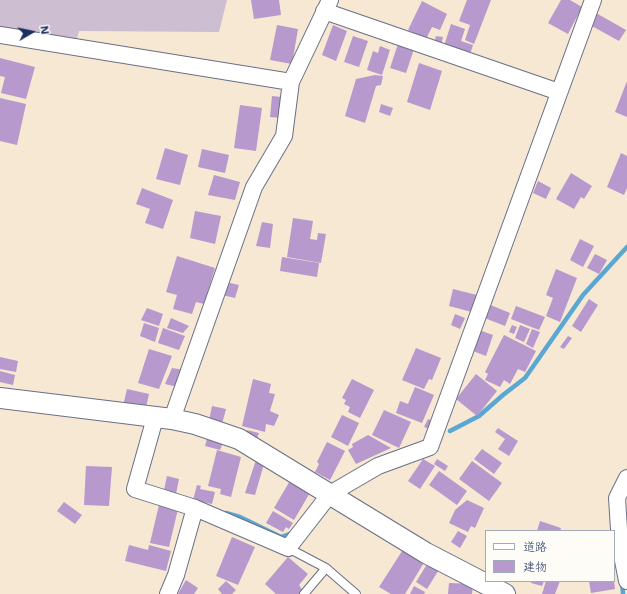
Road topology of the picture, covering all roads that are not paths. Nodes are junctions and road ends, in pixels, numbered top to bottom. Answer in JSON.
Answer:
{"nodes":[{"id":1,"x":593,"y":0,"type":"edge"},
{"id":2,"x":327,"y":5,"type":"edge"},
{"id":3,"x":0,"y":35,"type":"edge"},
{"id":4,"x":291,"y":82,"type":"junction"},
{"id":5,"x":559,"y":92,"type":"junction"},
{"id":6,"x":0,"y":398,"type":"edge"},
{"id":7,"x":164,"y":418,"type":"junction"},
{"id":8,"x":627,"y":478,"type":"edge"},
{"id":9,"x":330,"y":494,"type":"junction"},
{"id":10,"x":195,"y":508,"type":"junction"},
{"id":11,"x":288,"y":548,"type":"junction"},
{"id":12,"x":326,"y":568,"type":"junction"},
{"id":13,"x":627,"y":581,"type":"edge"},
{"id":14,"x":168,"y":594,"type":"edge"},
{"id":15,"x":304,"y":594,"type":"edge"},
{"id":16,"x":356,"y":594,"type":"edge"},
{"id":17,"x":505,"y":594,"type":"edge"}],
"edges":[{"from":1,"to":5,"type":"street"},
{"from":2,"to":4,"type":"street"},
{"from":2,"to":5,"type":"street"},
{"from":3,"to":4,"type":"street"},
{"from":4,"to":7,"type":"street"},
{"from":5,"to":9,"type":"street"},
{"from":6,"to":7,"type":"street"},
{"from":7,"to":9,"type":"street"},
{"from":7,"to":10,"type":"street"},
{"from":8,"to":13,"type":"street"},
{"from":9,"to":11,"type":"street"},
{"from":9,"to":17,"type":"street"},
{"from":10,"to":11,"type":"street"},
{"from":10,"to":14,"type":"street"},
{"from":11,"to":12,"type":"lane"},
{"from":12,"to":15,"type":"lane"},
{"from":12,"to":16,"type":"lane"}]}
